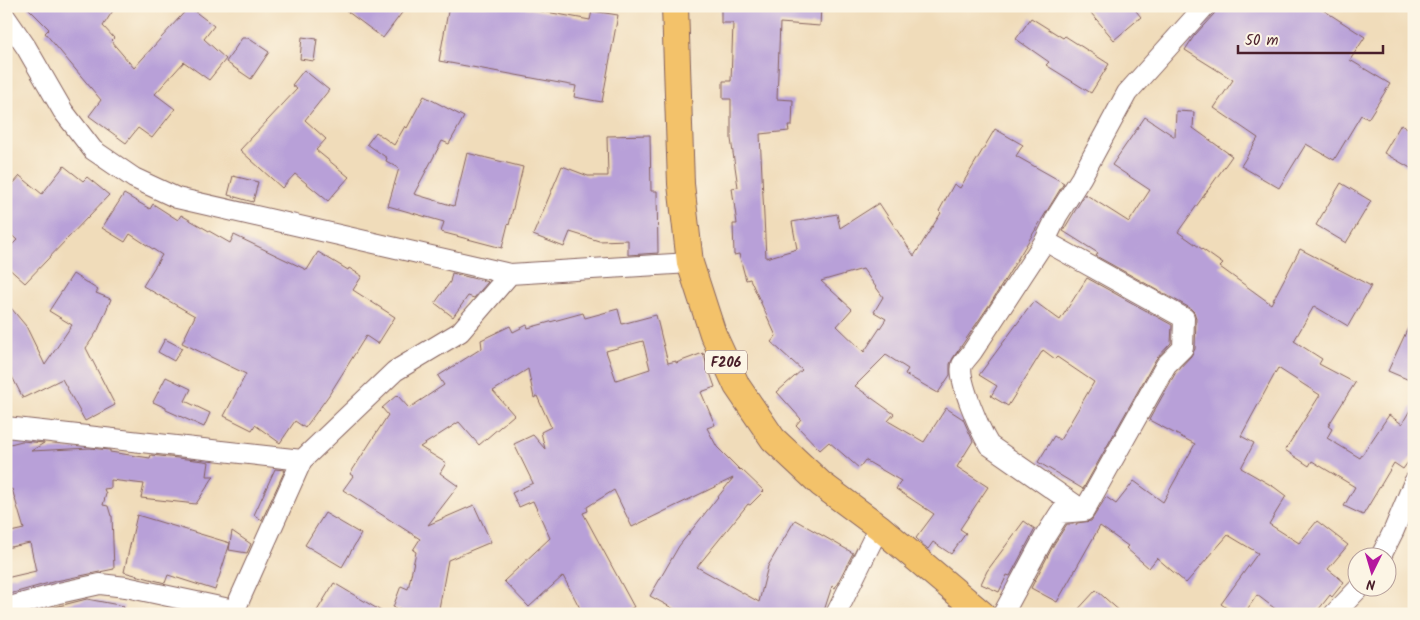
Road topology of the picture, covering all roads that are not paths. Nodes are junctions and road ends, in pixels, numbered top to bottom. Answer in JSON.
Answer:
{"nodes":[{"id":1,"x":675,"y":6,"type":"edge"},
{"id":2,"x":1205,"y":6,"type":"edge"},
{"id":3,"x":6,"y":18,"type":"edge"},
{"id":4,"x":1045,"y":241,"type":"junction"},
{"id":5,"x":690,"y":263,"type":"junction"},
{"id":6,"x":510,"y":274,"type":"junction"},
{"id":7,"x":6,"y":427,"type":"edge"},
{"id":8,"x":302,"y":460,"type":"junction"},
{"id":9,"x":1414,"y":482,"type":"edge"},
{"id":10,"x":1084,"y":511,"type":"junction"},
{"id":11,"x":879,"y":527,"type":"junction"},
{"id":12,"x":1385,"y":548,"type":"edge"},
{"id":13,"x":1349,"y":598,"type":"edge"},
{"id":14,"x":6,"y":608,"type":"edge"},
{"id":15,"x":233,"y":612,"type":"edge"},
{"id":16,"x":836,"y":614,"type":"edge"},
{"id":17,"x":982,"y":614,"type":"edge"},
{"id":18,"x":1003,"y":614,"type":"edge"},
{"id":19,"x":1334,"y":614,"type":"edge"}],
"edges":[{"from":1,"to":5,"type":"main road","number":"F206"},
{"from":2,"to":4,"type":"street"},
{"from":3,"to":6,"type":"street"},
{"from":4,"to":10,"type":"street"},
{"from":4,"to":10,"type":"street"},
{"from":5,"to":6,"type":"street"},
{"from":5,"to":11,"type":"main road","number":"F206"},
{"from":6,"to":8,"type":"street"},
{"from":7,"to":8,"type":"street"},
{"from":8,"to":15,"type":"street"},
{"from":9,"to":12,"type":"street"},
{"from":10,"to":18,"type":"street"},
{"from":11,"to":16,"type":"street"},
{"from":11,"to":17,"type":"main road","number":"F206"},
{"from":13,"to":19,"type":"street"},
{"from":14,"to":15,"type":"street"}]}
